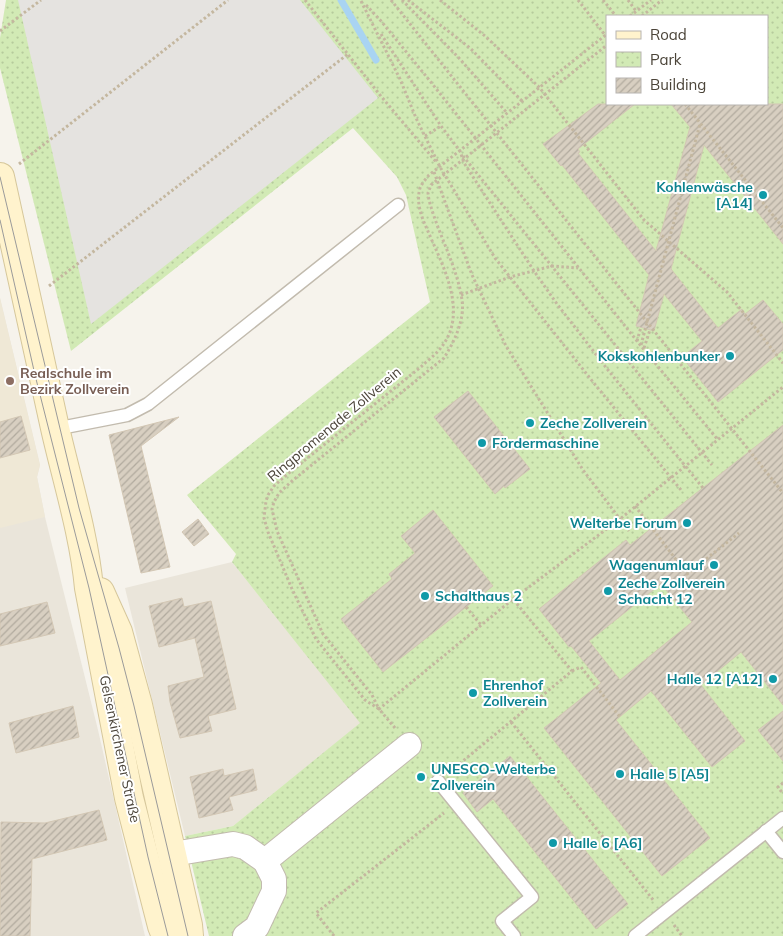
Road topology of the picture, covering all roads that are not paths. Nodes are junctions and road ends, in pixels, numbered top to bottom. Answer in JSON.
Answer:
{"nodes":[{"id":1,"x":9,"y":171,"type":"edge"},
{"id":2,"x":398,"y":205,"type":"dead end"},
{"id":3,"x":55,"y":429,"type":"junction"},
{"id":4,"x":86,"y":560,"type":"junction"},
{"id":5,"x":409,"y":745,"type":"dead end"},
{"id":6,"x":438,"y":781,"type":"road end"},
{"id":7,"x":783,"y":818,"type":"edge"},
{"id":8,"x":766,"y":831,"type":"junction"},
{"id":9,"x":783,"y":852,"type":"edge"},
{"id":10,"x":173,"y":854,"type":"junction"},
{"id":11,"x":265,"y":861,"type":"junction"},
{"id":12,"x":166,"y":936,"type":"edge"},
{"id":13,"x":189,"y":936,"type":"edge"},
{"id":14,"x":245,"y":936,"type":"edge"},
{"id":15,"x":514,"y":936,"type":"edge"},
{"id":16,"x":635,"y":936,"type":"edge"}],
"edges":[{"from":1,"to":3,"type":"main road","name":"Gelsenkirchener Straße"},
{"from":2,"to":3,"type":"lane"},
{"from":3,"to":4,"type":"main road","name":"Gelsenkirchener Straße"},
{"from":4,"to":10,"type":"main road","name":"Gelsenkirchener Straße"},
{"from":4,"to":12,"type":"main road","name":"Gelsenkirchener Straße"},
{"from":5,"to":11,"type":"street"},
{"from":6,"to":15,"type":"lane"},
{"from":7,"to":8,"type":"lane"},
{"from":8,"to":9,"type":"lane"},
{"from":8,"to":16,"type":"lane"},
{"from":10,"to":11,"type":"street"},
{"from":10,"to":13,"type":"main road","name":"Gelsenkirchener Straße"},
{"from":11,"to":14,"type":"street"}]}
